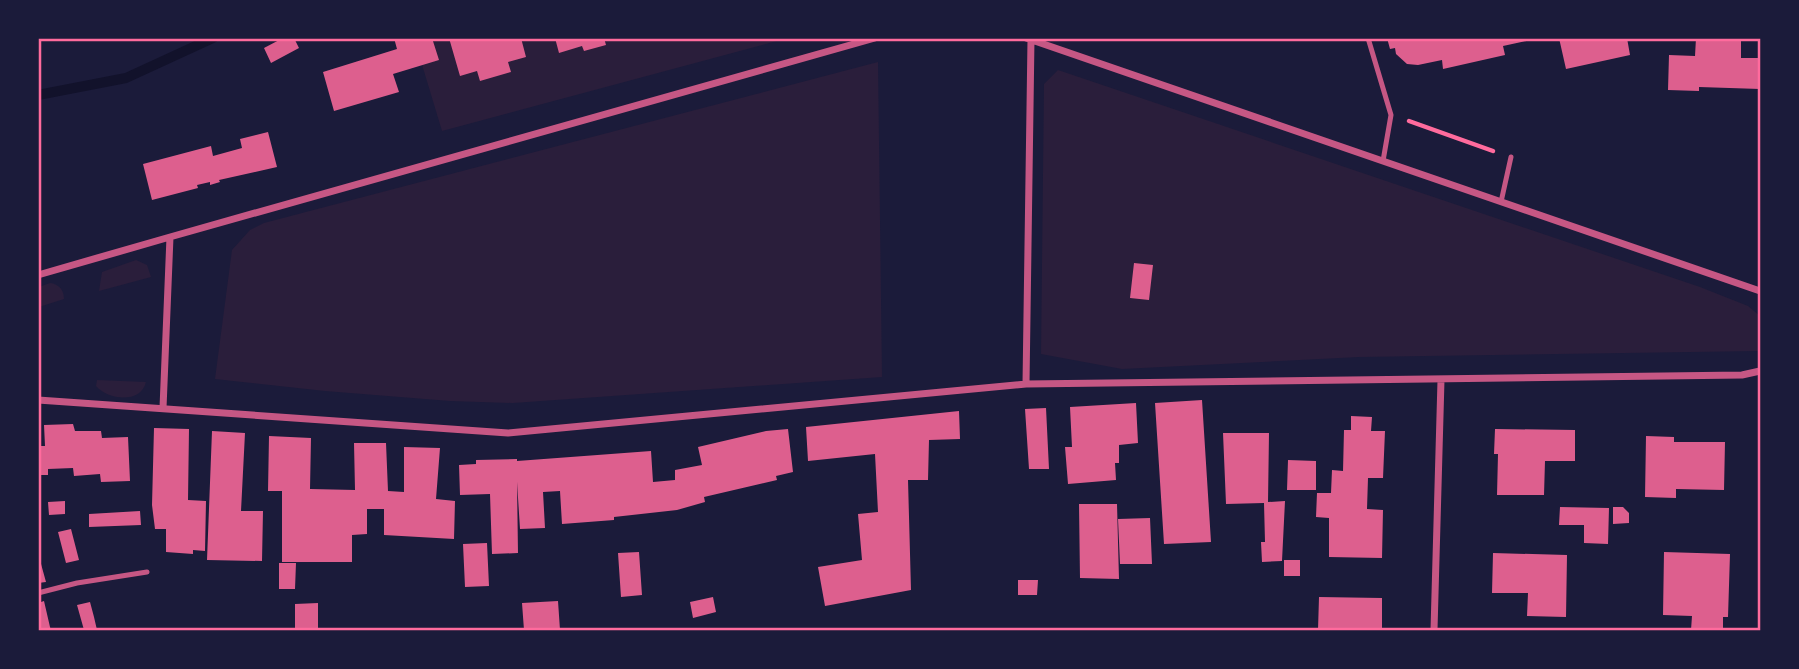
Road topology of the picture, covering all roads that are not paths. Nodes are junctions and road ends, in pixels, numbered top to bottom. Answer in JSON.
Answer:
{"nodes":[{"id":1,"x":875,"y":38,"type":"edge"},
{"id":2,"x":1026,"y":38,"type":"edge"},
{"id":3,"x":1368,"y":38,"type":"edge"},
{"id":4,"x":1032,"y":39,"type":"edge"},
{"id":5,"x":1511,"y":157,"type":"road end"},
{"id":6,"x":1383,"y":161,"type":"junction"},
{"id":7,"x":1501,"y":202,"type":"junction"},
{"id":8,"x":170,"y":237,"type":"junction"},
{"id":9,"x":38,"y":275,"type":"edge"},
{"id":10,"x":1760,"y":291,"type":"edge"},
{"id":11,"x":1760,"y":371,"type":"edge"},
{"id":12,"x":1441,"y":380,"type":"junction"},
{"id":13,"x":1026,"y":384,"type":"junction"},
{"id":14,"x":38,"y":400,"type":"edge"},
{"id":15,"x":163,"y":408,"type":"junction"},
{"id":16,"x":147,"y":572,"type":"dead end"},
{"id":17,"x":38,"y":593,"type":"edge"},
{"id":18,"x":1434,"y":631,"type":"edge"}],
"edges":[{"from":1,"to":8,"type":"street"},
{"from":2,"to":4,"type":"street"},
{"from":3,"to":6,"type":"lane"},
{"from":4,"to":6,"type":"street"},
{"from":4,"to":13,"type":"street"},
{"from":5,"to":7,"type":"lane"},
{"from":6,"to":7,"type":"street"},
{"from":7,"to":10,"type":"street"},
{"from":8,"to":9,"type":"street"},
{"from":8,"to":15,"type":"street"},
{"from":11,"to":12,"type":"street"},
{"from":12,"to":13,"type":"street"},
{"from":12,"to":18,"type":"street"},
{"from":13,"to":15,"type":"street"},
{"from":14,"to":15,"type":"street"},
{"from":16,"to":17,"type":"lane"}]}
